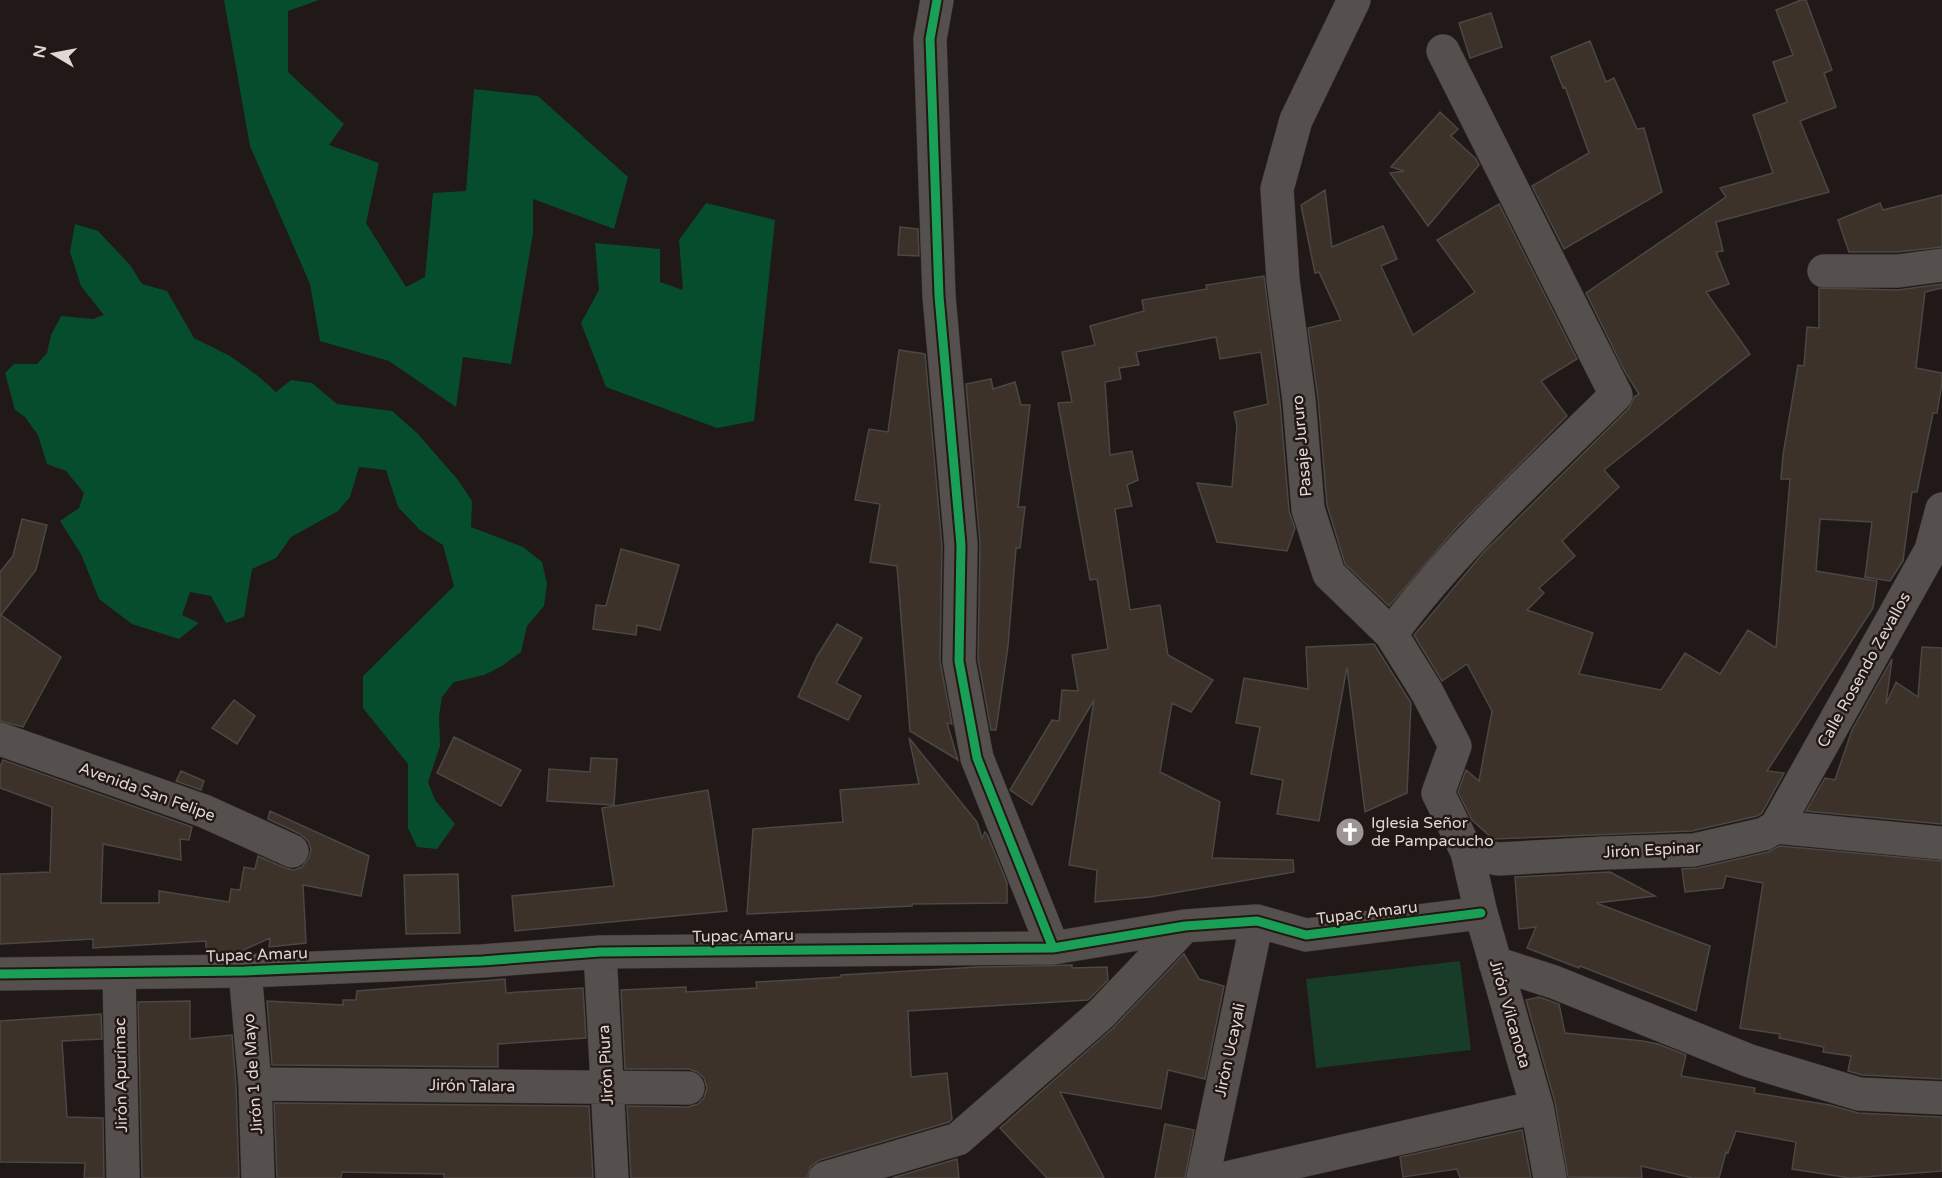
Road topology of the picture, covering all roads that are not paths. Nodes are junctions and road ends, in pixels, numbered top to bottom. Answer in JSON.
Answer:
{"nodes":[{"id":1,"x":937,"y":0,"type":"edge"},
{"id":2,"x":1354,"y":0,"type":"edge"},
{"id":3,"x":1443,"y":51,"type":"dead end"},
{"id":4,"x":1942,"y":265,"type":"edge"},
{"id":5,"x":1824,"y":271,"type":"dead end"},
{"id":6,"x":1942,"y":509,"type":"edge"},
{"id":7,"x":1391,"y":634,"type":"junction"},
{"id":8,"x":0,"y":739,"type":"edge"},
{"id":9,"x":1776,"y":827,"type":"junction"},
{"id":10,"x":1942,"y":843,"type":"edge"},
{"id":11,"x":292,"y":851,"type":"dead end"},
{"id":12,"x":1467,"y":852,"type":"junction"},
{"id":13,"x":1481,"y":913,"type":"junction"},
{"id":14,"x":1257,"y":921,"type":"junction"},
{"id":15,"x":1185,"y":926,"type":"junction"},
{"id":16,"x":1053,"y":948,"type":"junction"},
{"id":17,"x":600,"y":952,"type":"junction"},
{"id":18,"x":1495,"y":963,"type":"junction"},
{"id":19,"x":245,"y":971,"type":"junction"},
{"id":20,"x":119,"y":973,"type":"junction"},
{"id":21,"x":0,"y":974,"type":"edge"},
{"id":22,"x":255,"y":1084,"type":"junction"},
{"id":23,"x":607,"y":1087,"type":"junction"},
{"id":24,"x":688,"y":1088,"type":"dead end"},
{"id":25,"x":1942,"y":1098,"type":"edge"},
{"id":26,"x":1537,"y":1107,"type":"junction"},
{"id":27,"x":123,"y":1178,"type":"edge"},
{"id":28,"x":258,"y":1178,"type":"edge"},
{"id":29,"x":612,"y":1178,"type":"edge"},
{"id":30,"x":825,"y":1178,"type":"edge"},
{"id":31,"x":1203,"y":1178,"type":"edge"},
{"id":32,"x":1226,"y":1178,"type":"edge"},
{"id":33,"x":1550,"y":1178,"type":"edge"}],
"edges":[{"from":1,"to":16,"type":"street"},
{"from":2,"to":7,"type":"street","name":"Pasaje Jururo"},
{"from":3,"to":7,"type":"street"},
{"from":4,"to":5,"type":"street"},
{"from":6,"to":9,"type":"street","name":"Calle Rosendo Zevallos"},
{"from":7,"to":12,"type":"street","name":"Pasaje Jururo"},
{"from":8,"to":11,"type":"street","name":"Avenida San Felipe"},
{"from":9,"to":10,"type":"street","name":"Jirón Espinar"},
{"from":9,"to":12,"type":"street","name":"Jirón Espinar"},
{"from":12,"to":13,"type":"street","name":"Jirón Vilcanota"},
{"from":13,"to":14,"type":"street","name":"Tupac Amaru"},
{"from":13,"to":18,"type":"street","name":"Jirón Vilcanota"},
{"from":14,"to":15,"type":"street","name":"Tupac Amaru"},
{"from":14,"to":31,"type":"street","name":"Jirón Ucayali"},
{"from":15,"to":16,"type":"street","name":"Tupac Amaru"},
{"from":15,"to":30,"type":"street"},
{"from":16,"to":17,"type":"street","name":"Tupac Amaru"},
{"from":17,"to":19,"type":"street","name":"Tupac Amaru"},
{"from":17,"to":23,"type":"street","name":"Jirón Piura"},
{"from":18,"to":25,"type":"street"},
{"from":18,"to":26,"type":"street","name":"Jirón Vilcanota"},
{"from":19,"to":20,"type":"street","name":"Tupac Amaru"},
{"from":19,"to":22,"type":"street","name":"Jirón 1 de Mayo"},
{"from":20,"to":21,"type":"street","name":"Tupac Amaru"},
{"from":20,"to":27,"type":"street","name":"Jirón Apurímac"},
{"from":22,"to":23,"type":"street","name":"Jirón Talara"},
{"from":22,"to":28,"type":"street","name":"Jirón 1 de Mayo"},
{"from":23,"to":24,"type":"street","name":"Jirón Talara"},
{"from":23,"to":29,"type":"street","name":"Jirón Piura"},
{"from":26,"to":32,"type":"street"},
{"from":26,"to":33,"type":"street","name":"Jirón Vilcanota"}]}
